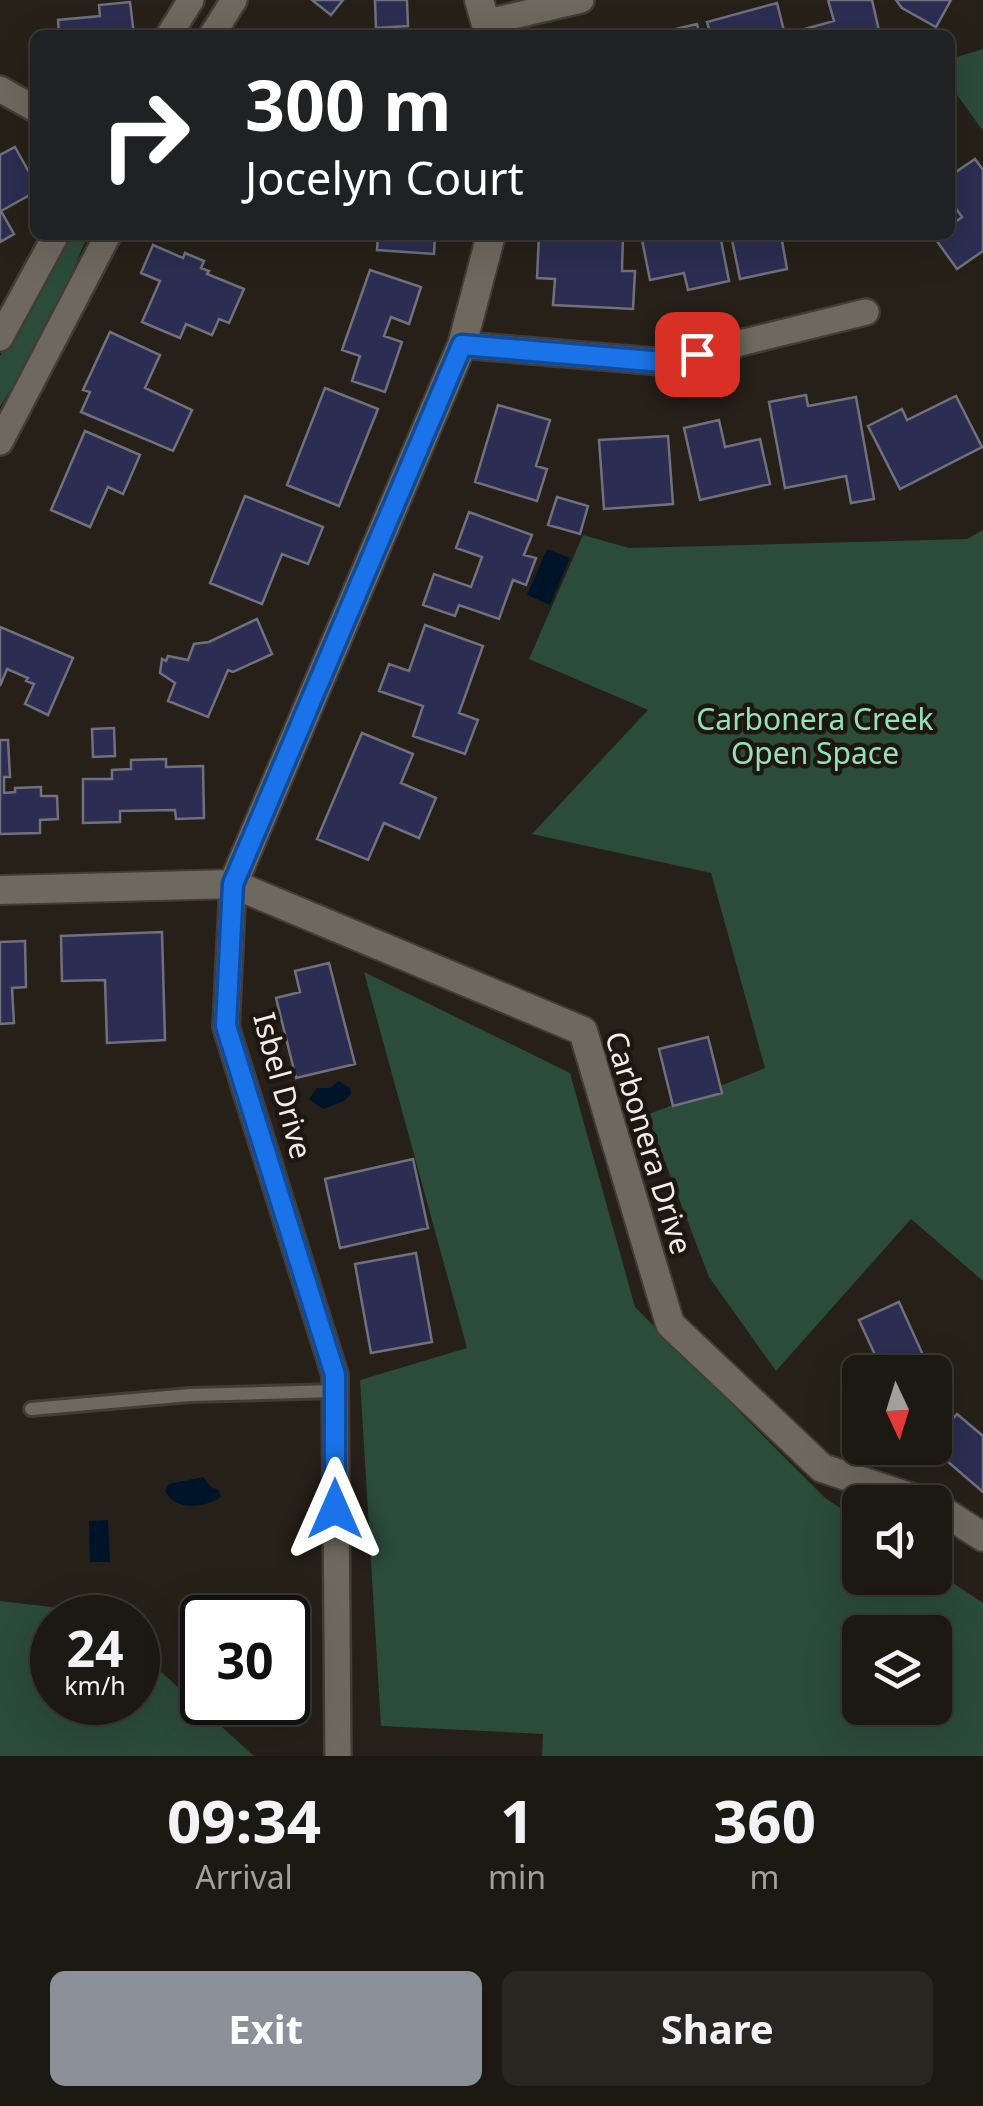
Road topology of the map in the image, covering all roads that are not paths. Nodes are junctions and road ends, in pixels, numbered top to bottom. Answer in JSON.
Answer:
{"nodes":[{"id":1,"x":191,"y":0,"type":"edge"},
{"id":2,"x":234,"y":0,"type":"edge"},
{"id":3,"x":581,"y":0,"type":"edge"},
{"id":4,"x":485,"y":19,"type":"edge"},
{"id":5,"x":172,"y":30,"type":"edge"},
{"id":6,"x":215,"y":30,"type":"edge"},
{"id":7,"x":0,"y":89,"type":"edge"},
{"id":8,"x":30,"y":107,"type":"edge"},
{"id":9,"x":53,"y":240,"type":"edge"},
{"id":10,"x":105,"y":240,"type":"edge"},
{"id":11,"x":490,"y":240,"type":"edge"},
{"id":12,"x":866,"y":312,"type":"dead end"},
{"id":13,"x":0,"y":338,"type":"edge"},
{"id":14,"x":462,"y":345,"type":"junction"},
{"id":15,"x":0,"y":442,"type":"edge"},
{"id":16,"x":233,"y":884,"type":"junction"},
{"id":17,"x":0,"y":890,"type":"edge"},
{"id":18,"x":335,"y":1391,"type":"junction"},
{"id":19,"x":32,"y":1409,"type":"dead end"},
{"id":20,"x":874,"y":1485,"type":"edge"},
{"id":21,"x":952,"y":1517,"type":"edge"},
{"id":22,"x":983,"y":1538,"type":"edge"},
{"id":23,"x":338,"y":1756,"type":"edge"}],
"edges":[{"from":1,"to":5,"type":"street"},
{"from":2,"to":6,"type":"street"},
{"from":3,"to":4,"type":"street"},
{"from":7,"to":8,"type":"street"},
{"from":9,"to":13,"type":"street"},
{"from":10,"to":15,"type":"street"},
{"from":11,"to":14,"type":"street","name":"Isbel Drive"},
{"from":12,"to":14,"type":"street"},
{"from":14,"to":16,"type":"street","name":"Isbel Drive"},
{"from":16,"to":17,"type":"street","name":"Carbonera Drive"},
{"from":16,"to":18,"type":"street","name":"Isbel Drive"},
{"from":16,"to":20,"type":"street","name":"Carbonera Drive"},
{"from":18,"to":19,"type":"lane"},
{"from":18,"to":23,"type":"street","name":"Isbel Drive"},
{"from":21,"to":22,"type":"street"}]}
